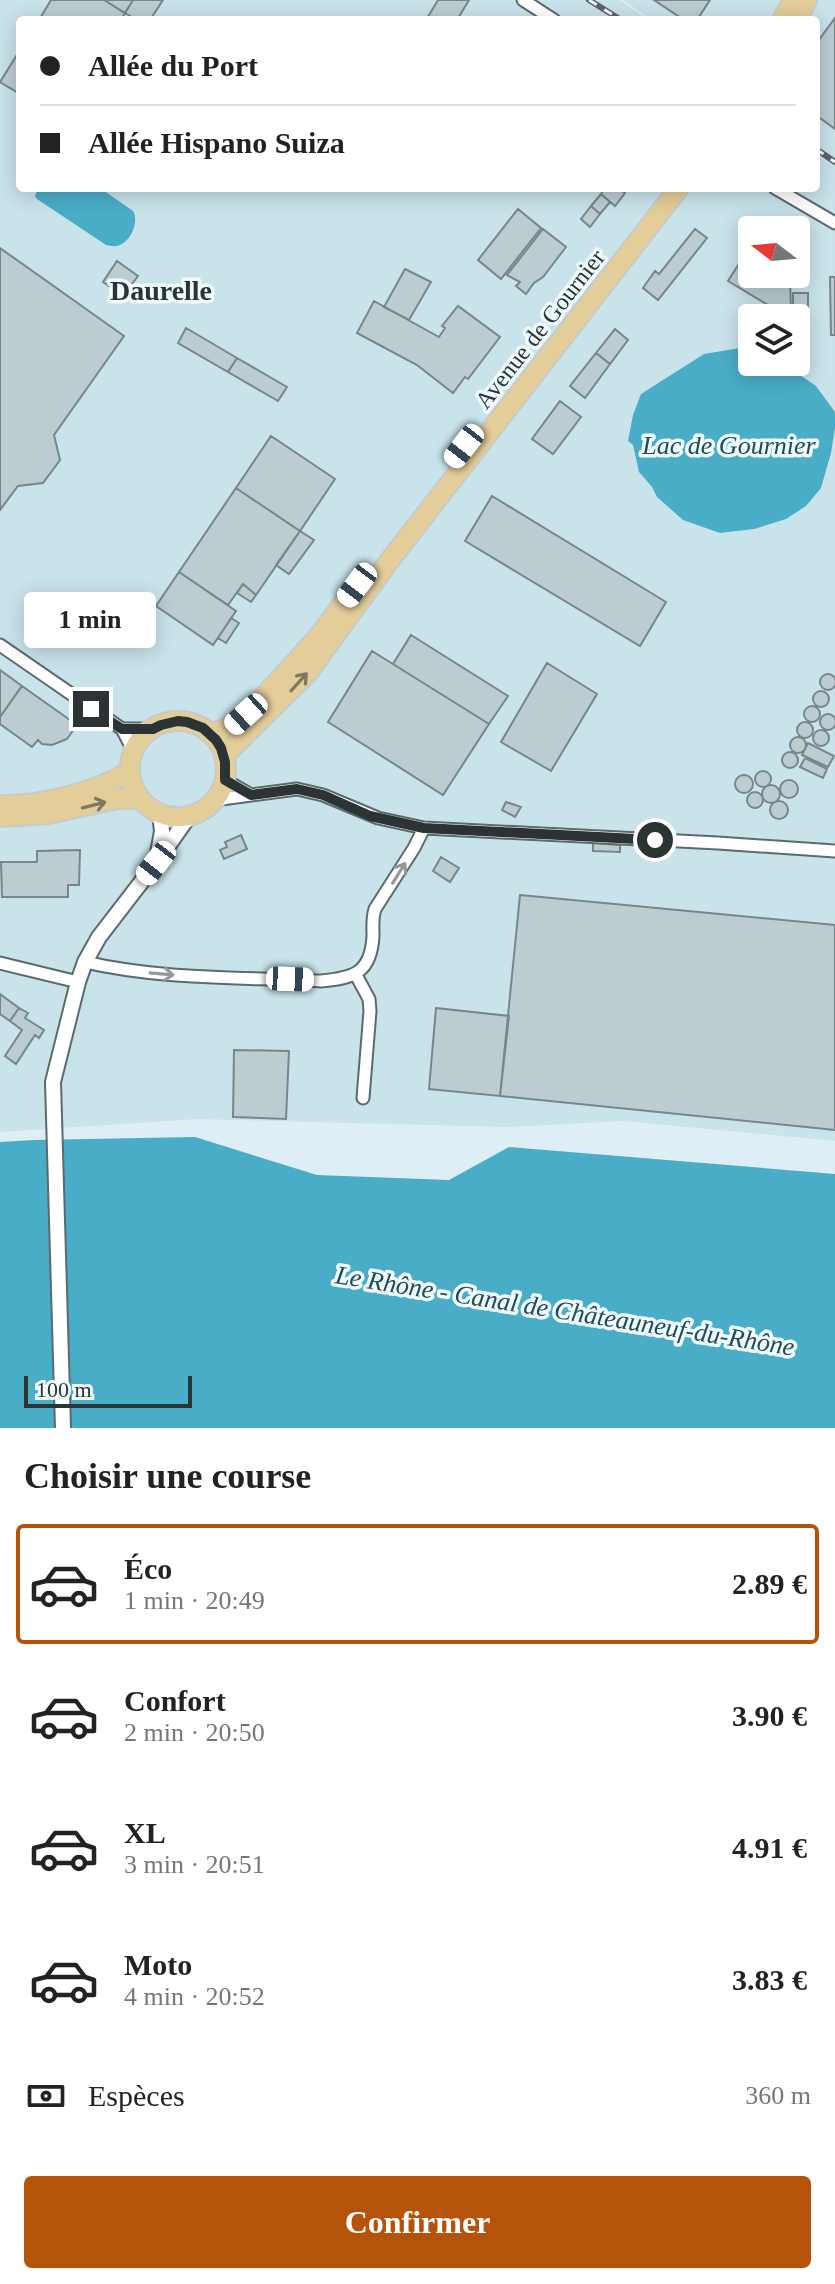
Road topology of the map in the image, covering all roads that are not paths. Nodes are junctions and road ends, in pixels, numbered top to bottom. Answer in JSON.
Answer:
{"nodes":[{"id":1,"x":523,"y":0,"type":"edge"},
{"id":2,"x":548,"y":16,"type":"edge"},
{"id":3,"x":662,"y":192,"type":"edge"},
{"id":4,"x":676,"y":192,"type":"edge"},
{"id":5,"x":782,"y":192,"type":"edge"},
{"id":6,"x":835,"y":223,"type":"edge"},
{"id":7,"x":0,"y":645,"type":"edge"},
{"id":8,"x":122,"y":729,"type":"junction"},
{"id":9,"x":153,"y":729,"type":"junction"},
{"id":10,"x":210,"y":734,"type":"junction"},
{"id":11,"x":134,"y":752,"type":"junction"},
{"id":12,"x":224,"y":756,"type":"junction"},
{"id":13,"x":130,"y":771,"type":"junction"},
{"id":14,"x":225,"y":780,"type":"junction"},
{"id":15,"x":251,"y":795,"type":"junction"},
{"id":16,"x":140,"y":798,"type":"junction"},
{"id":17,"x":214,"y":800,"type":"junction"},
{"id":18,"x":0,"y":805,"type":"edge"},
{"id":19,"x":160,"y":814,"type":"junction"},
{"id":20,"x":189,"y":816,"type":"junction"},
{"id":21,"x":0,"y":817,"type":"edge"},
{"id":22,"x":424,"y":828,"type":"junction"},
{"id":23,"x":835,"y":851,"type":"edge"},
{"id":24,"x":156,"y":863,"type":"junction"},
{"id":25,"x":85,"y":962,"type":"junction"},
{"id":26,"x":0,"y":963,"type":"edge"},
{"id":27,"x":356,"y":975,"type":"junction"},
{"id":28,"x":78,"y":982,"type":"junction"},
{"id":29,"x":363,"y":1098,"type":"dead end"},
{"id":30,"x":63,"y":1428,"type":"edge"}],
"edges":[{"from":1,"to":2,"type":"street"},
{"from":3,"to":10,"type":"main road","name":"Avenue de Gournier"},
{"from":12,"to":4,"type":"main road","name":"Avenue de Gournier","one_way":true},
{"from":5,"to":6,"type":"street"},
{"from":7,"to":8,"type":"street"},
{"from":8,"to":9,"type":"street"},
{"from":8,"to":11,"type":"street"},
{"from":9,"to":10,"type":"main road"},
{"from":9,"to":11,"type":"main road"},
{"from":10,"to":12,"type":"main road"},
{"from":11,"to":13,"type":"main road"},
{"from":12,"to":14,"type":"main road"},
{"from":13,"to":16,"type":"main road"},
{"from":13,"to":18,"type":"main road"},
{"from":14,"to":15,"type":"street"},
{"from":14,"to":17,"type":"main road"},
{"from":15,"to":17,"type":"street"},
{"from":15,"to":22,"type":"street"},
{"from":16,"to":19,"type":"main road"},
{"from":21,"to":16,"type":"main road","one_way":true},
{"from":17,"to":20,"type":"main road"},
{"from":19,"to":20,"type":"main road"},
{"from":19,"to":24,"type":"street"},
{"from":20,"to":24,"type":"street"},
{"from":22,"to":23,"type":"street"},
{"from":27,"to":22,"type":"street","one_way":true},
{"from":24,"to":25,"type":"street"},
{"from":25,"to":27,"type":"street","one_way":true},
{"from":25,"to":28,"type":"street"},
{"from":26,"to":28,"type":"street"},
{"from":27,"to":29,"type":"street"},
{"from":28,"to":30,"type":"street"}]}
